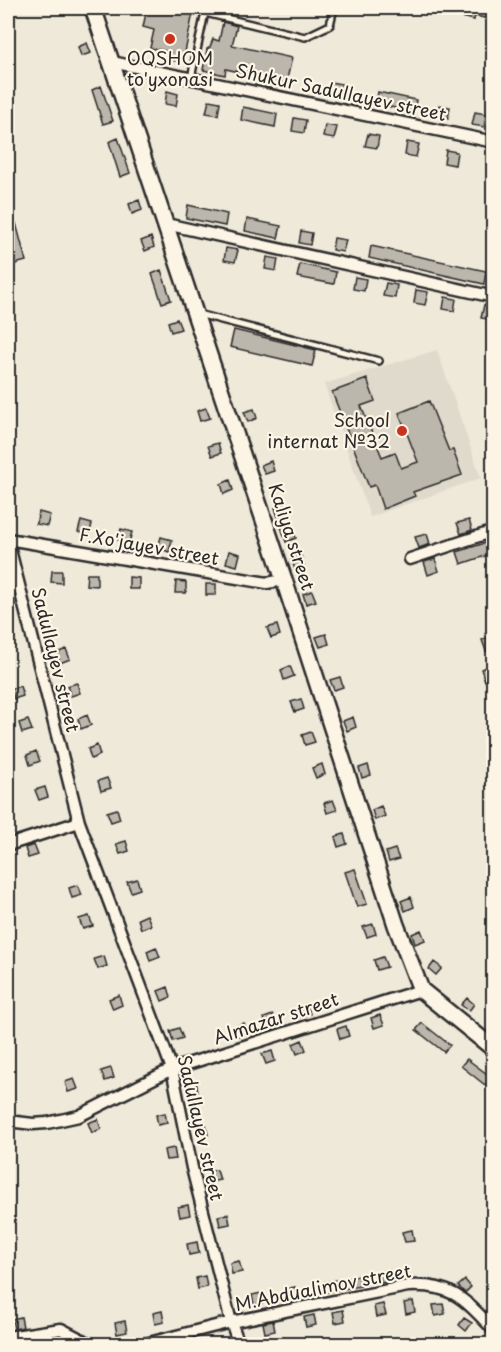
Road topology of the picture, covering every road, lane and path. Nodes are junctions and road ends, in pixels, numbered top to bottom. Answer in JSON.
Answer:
{"nodes":[{"id":1,"x":93,"y":8,"type":"edge"},
{"id":2,"x":334,"y":8,"type":"edge"},
{"id":3,"x":206,"y":10,"type":"edge"},
{"id":4,"x":112,"y":62,"type":"junction"},
{"id":5,"x":191,"y":78,"type":"junction"},
{"id":6,"x":494,"y":142,"type":"edge"},
{"id":7,"x":166,"y":224,"type":"junction"},
{"id":8,"x":494,"y":297,"type":"edge"},
{"id":9,"x":196,"y":314,"type":"junction"},
{"id":10,"x":379,"y":361,"type":"dead end"},
{"id":11,"x":494,"y":531,"type":"edge"},
{"id":12,"x":8,"y":541,"type":"edge"},
{"id":13,"x":410,"y":559,"type":"dead end"},
{"id":14,"x":284,"y":580,"type":"junction"},
{"id":15,"x":79,"y":822,"type":"junction"},
{"id":16,"x":8,"y":845,"type":"edge"},
{"id":17,"x":421,"y":990,"type":"junction"},
{"id":18,"x":494,"y":1049,"type":"edge"},
{"id":19,"x":172,"y":1069,"type":"junction"},
{"id":20,"x":8,"y":1121,"type":"edge"},
{"id":21,"x":231,"y":1322,"type":"junction"},
{"id":22,"x":494,"y":1330,"type":"edge"},
{"id":23,"x":8,"y":1337,"type":"edge"},
{"id":24,"x":90,"y":1344,"type":"edge"},
{"id":25,"x":145,"y":1344,"type":"edge"},
{"id":26,"x":240,"y":1344,"type":"edge"}],
"edges":[{"from":1,"to":4,"type":"main road","name":"Kaliya street"},
{"from":2,"to":3,"type":"lane"},
{"from":3,"to":5,"type":"lane"},
{"from":4,"to":5,"type":"street","name":"Shukur Sadullayev street"},
{"from":4,"to":7,"type":"main road","name":"Kaliya street"},
{"from":5,"to":6,"type":"street","name":"Shukur Sadullayev street"},
{"from":7,"to":8,"type":"street"},
{"from":7,"to":9,"type":"main road","name":"Kaliya street"},
{"from":9,"to":10,"type":"lane"},
{"from":9,"to":14,"type":"main road","name":"Kaliya street"},
{"from":11,"to":13,"type":"street"},
{"from":12,"to":14,"type":"street","name":"F.Хo'jayev street"},
{"from":12,"to":15,"type":"street","name":"Sadullayev street"},
{"from":14,"to":17,"type":"main road","name":"Kaliya street"},
{"from":15,"to":16,"type":"street"},
{"from":15,"to":19,"type":"street","name":"Sadullayev street"},
{"from":17,"to":18,"type":"main road"},
{"from":17,"to":19,"type":"street","name":"Almazar street"},
{"from":19,"to":20,"type":"street","name":"Almazar street"},
{"from":19,"to":21,"type":"street","name":"Sadullayev street"},
{"from":21,"to":22,"type":"street","name":"M.Abdualimov street"},
{"from":21,"to":25,"type":"street","name":"M.Abdualimov street"},
{"from":21,"to":26,"type":"street","name":"Sadullayev street"},
{"from":23,"to":24,"type":"street"}]}
